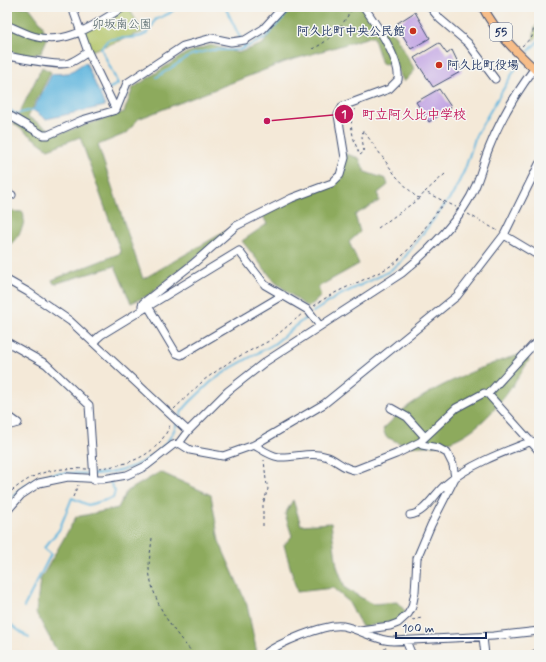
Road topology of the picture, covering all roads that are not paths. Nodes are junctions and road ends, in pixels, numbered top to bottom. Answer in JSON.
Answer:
{"nodes":[{"id":1,"x":72,"y":7,"type":"edge"},
{"id":2,"x":124,"y":7,"type":"edge"},
{"id":3,"x":283,"y":7,"type":"edge"},
{"id":4,"x":364,"y":7,"type":"edge"},
{"id":5,"x":430,"y":7,"type":"edge"},
{"id":6,"x":483,"y":7,"type":"edge"},
{"id":7,"x":7,"y":25,"type":"edge"},
{"id":8,"x":80,"y":32,"type":"junction"},
{"id":9,"x":88,"y":52,"type":"junction"},
{"id":10,"x":7,"y":56,"type":"edge"},
{"id":11,"x":537,"y":68,"type":"edge"},
{"id":12,"x":496,"y":79,"type":"dead end"},
{"id":13,"x":116,"y":110,"type":"junction"},
{"id":14,"x":7,"y":114,"type":"edge"},
{"id":15,"x":539,"y":164,"type":"edge"},
{"id":16,"x":504,"y":235,"type":"junction"},
{"id":17,"x":539,"y":256,"type":"edge"},
{"id":18,"x":7,"y":280,"type":"edge"},
{"id":19,"x":283,"y":295,"type":"junction"},
{"id":20,"x":145,"y":308,"type":"junction"},
{"id":21,"x":318,"y":323,"type":"junction"},
{"id":22,"x":7,"y":342,"type":"edge"},
{"id":23,"x":94,"y":342,"type":"junction"},
{"id":24,"x":539,"y":342,"type":"edge"},
{"id":25,"x":488,"y":394,"type":"junction"},
{"id":26,"x":391,"y":408,"type":"dead end"},
{"id":27,"x":7,"y":415,"type":"edge"},
{"id":28,"x":7,"y":426,"type":"edge"},
{"id":29,"x":188,"y":431,"type":"junction"},
{"id":30,"x":422,"y":439,"type":"junction"},
{"id":31,"x":532,"y":441,"type":"junction"},
{"id":32,"x":179,"y":443,"type":"junction"},
{"id":33,"x":254,"y":445,"type":"junction"},
{"id":34,"x":539,"y":451,"type":"edge"},
{"id":35,"x":455,"y":478,"type":"junction"},
{"id":36,"x":94,"y":480,"type":"junction"},
{"id":37,"x":9,"y":506,"type":"edge"},
{"id":38,"x":410,"y":515,"type":"dead end"},
{"id":39,"x":360,"y":630,"type":"junction"},
{"id":40,"x":539,"y":631,"type":"edge"},
{"id":41,"x":483,"y":637,"type":"junction"},
{"id":42,"x":406,"y":641,"type":"junction"},
{"id":43,"x":539,"y":652,"type":"edge"},
{"id":44,"x":263,"y":655,"type":"edge"},
{"id":45,"x":412,"y":655,"type":"edge"},
{"id":46,"x":485,"y":655,"type":"edge"},
{"id":47,"x":533,"y":655,"type":"edge"}],
"edges":[{"from":1,"to":8,"type":"street"},
{"from":2,"to":8,"type":"street"},
{"from":3,"to":13,"type":"street"},
{"from":4,"to":20,"type":"street"},
{"from":5,"to":12,"type":"street"},
{"from":6,"to":11,"type":"main road","number":"55"},
{"from":7,"to":8,"type":"street"},
{"from":8,"to":9,"type":"street"},
{"from":9,"to":10,"type":"street"},
{"from":9,"to":13,"type":"street"},
{"from":11,"to":21,"type":"street"},
{"from":13,"to":14,"type":"street"},
{"from":15,"to":16,"type":"street"},
{"from":16,"to":17,"type":"street"},
{"from":16,"to":33,"type":"street"},
{"from":18,"to":23,"type":"street"},
{"from":19,"to":20,"type":"street"},
{"from":19,"to":20,"type":"street"},
{"from":19,"to":21,"type":"street"},
{"from":20,"to":23,"type":"street"},
{"from":21,"to":29,"type":"street"},
{"from":22,"to":36,"type":"street"},
{"from":23,"to":29,"type":"street"},
{"from":24,"to":25,"type":"street"},
{"from":25,"to":30,"type":"street"},
{"from":25,"to":31,"type":"street"},
{"from":26,"to":30,"type":"street"},
{"from":27,"to":28,"type":"street"},
{"from":29,"to":32,"type":"street"},
{"from":30,"to":33,"type":"street"},
{"from":30,"to":35,"type":"street"},
{"from":31,"to":34,"type":"street"},
{"from":31,"to":35,"type":"street"},
{"from":32,"to":33,"type":"street"},
{"from":32,"to":36,"type":"street"},
{"from":35,"to":38,"type":"street"},
{"from":35,"to":39,"type":"street"},
{"from":36,"to":37,"type":"street"},
{"from":39,"to":42,"type":"street"},
{"from":39,"to":44,"type":"street"},
{"from":40,"to":41,"type":"street"},
{"from":41,"to":42,"type":"street"},
{"from":41,"to":46,"type":"street"},
{"from":42,"to":45,"type":"street"},
{"from":43,"to":47,"type":"street"}]}
